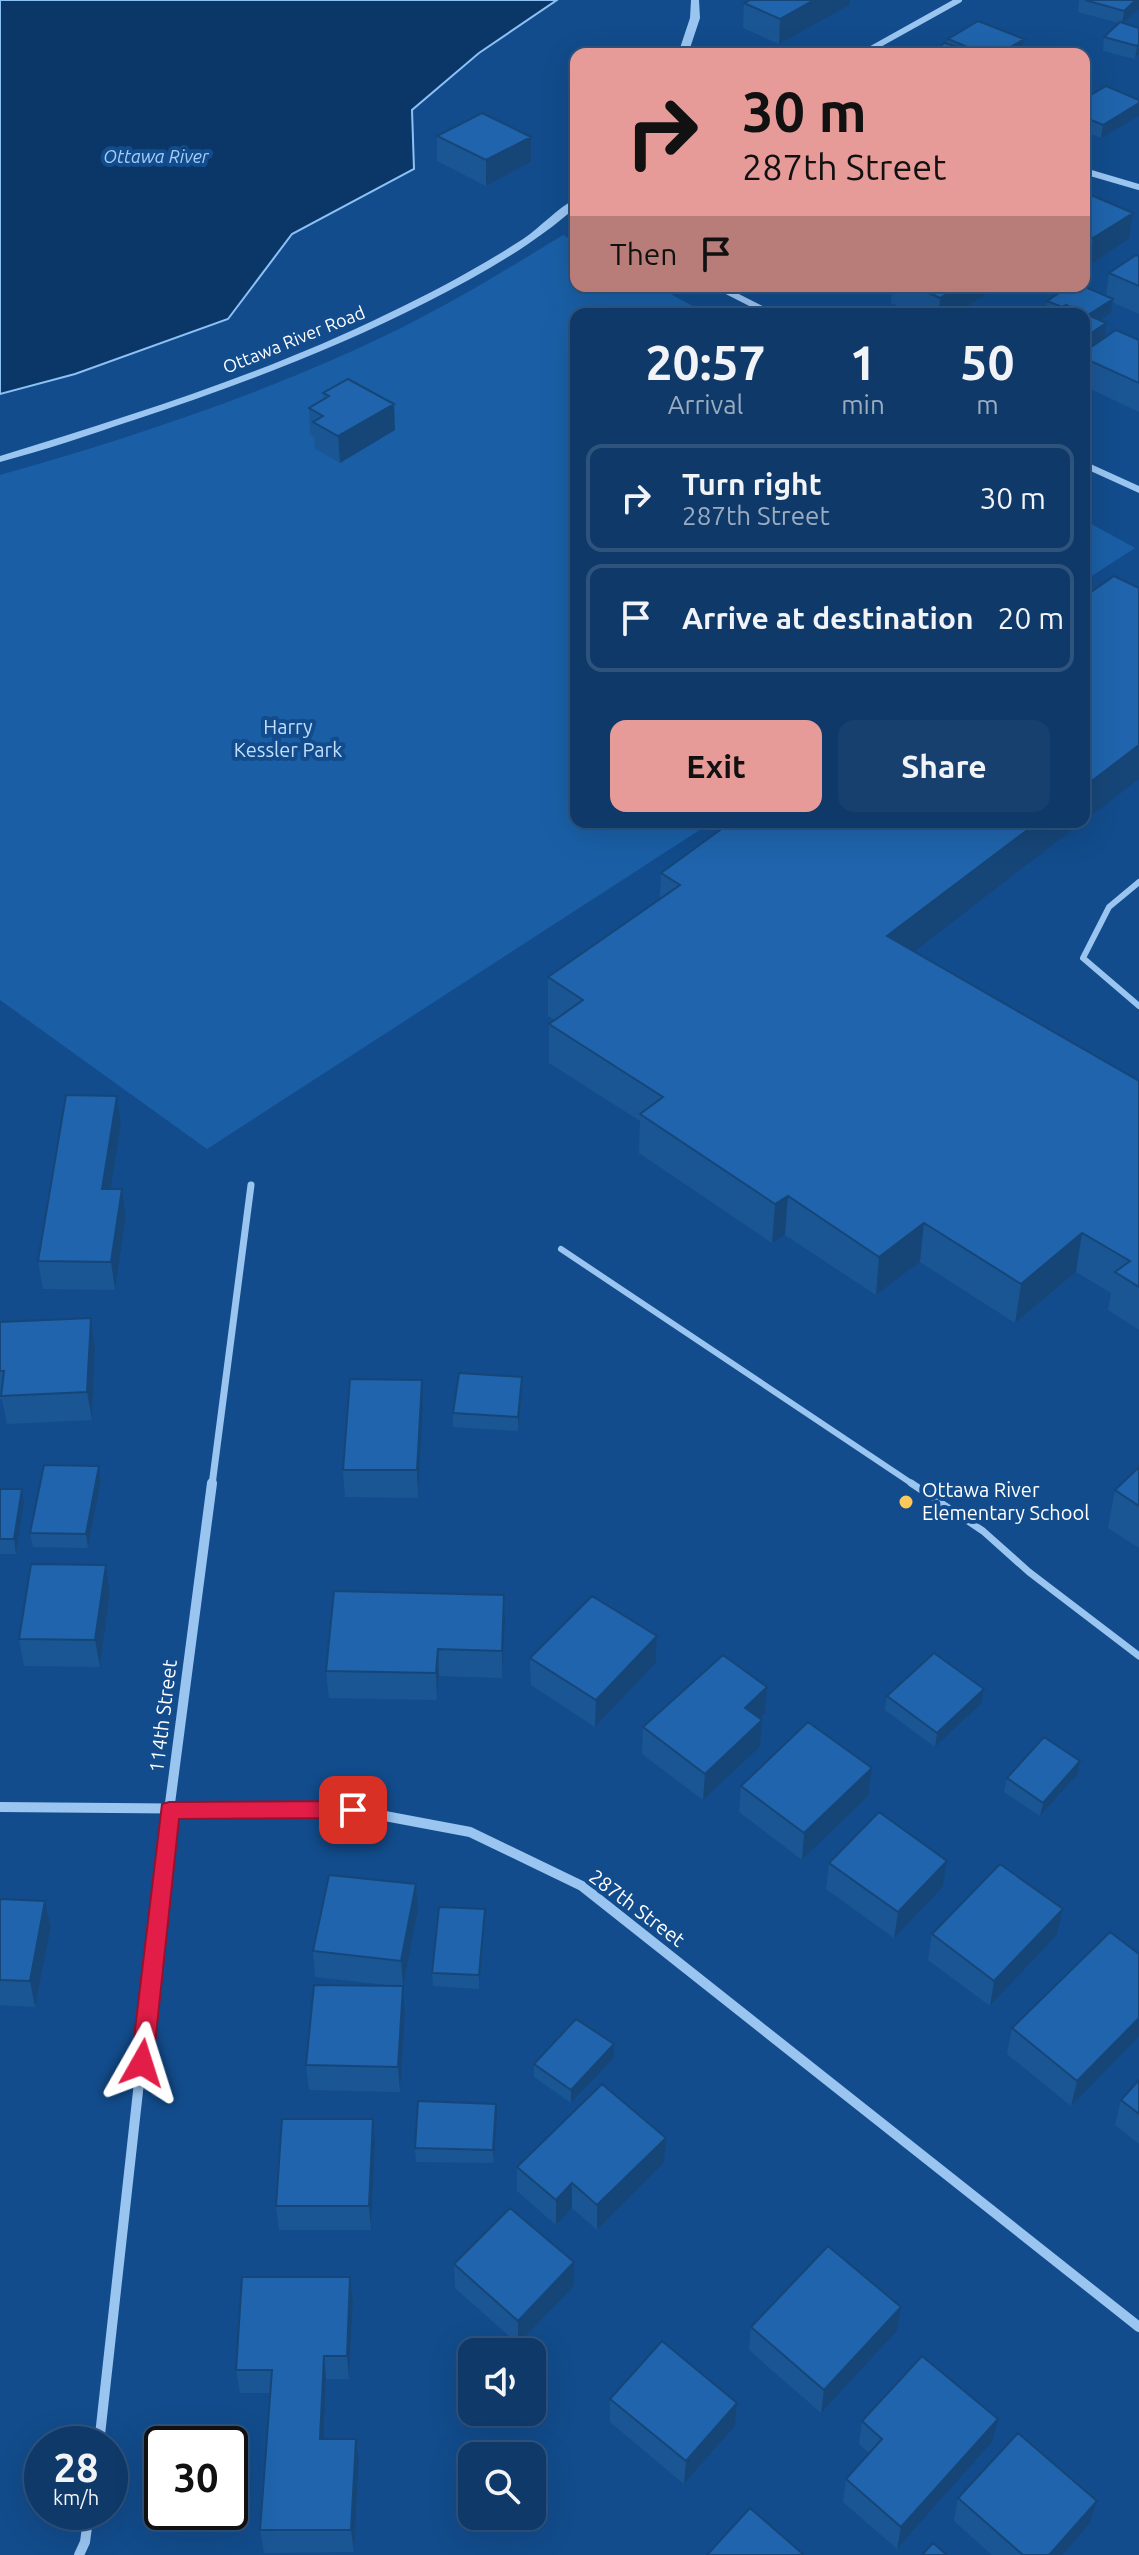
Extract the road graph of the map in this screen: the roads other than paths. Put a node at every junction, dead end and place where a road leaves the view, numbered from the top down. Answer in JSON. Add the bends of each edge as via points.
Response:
{"nodes":[{"id":1,"x":695,"y":0,"type":"edge"},
{"id":2,"x":959,"y":0,"type":"edge"},
{"id":3,"x":685,"y":48,"type":"edge"},
{"id":4,"x":873,"y":48,"type":"edge"},
{"id":5,"x":1090,"y":173,"type":"edge"},
{"id":6,"x":1139,"y":187,"type":"edge"},
{"id":7,"x":570,"y":208,"type":"edge"},
{"id":8,"x":564,"y":213,"type":"junction"},
{"id":9,"x":570,"y":216,"type":"edge"},
{"id":10,"x":727,"y":292,"type":"edge"},
{"id":11,"x":761,"y":308,"type":"edge"},
{"id":12,"x":0,"y":459,"type":"edge"},
{"id":13,"x":1090,"y":467,"type":"edge"},
{"id":14,"x":1139,"y":490,"type":"edge"},
{"id":15,"x":1139,"y":882,"type":"edge"},
{"id":16,"x":1139,"y":1006,"type":"edge"},
{"id":17,"x":251,"y":1185,"type":"dead end"},
{"id":18,"x":561,"y":1249,"type":"dead end"},
{"id":19,"x":1139,"y":1656,"type":"edge"},
{"id":20,"x":0,"y":1807,"type":"edge"},
{"id":21,"x":169,"y":1811,"type":"junction"},
{"id":22,"x":1139,"y":2327,"type":"edge"},
{"id":23,"x":101,"y":2426,"type":"edge"},
{"id":24,"x":87,"y":2530,"type":"edge"},
{"id":25,"x":79,"y":2555,"type":"edge"}],
"edges":[{"from":1,"to":3,"type":"street"},
{"from":2,"to":4,"type":"street"},
{"from":5,"to":6,"type":"street"},
{"from":7,"to":8,"type":"street","name":"Ottawa River Road"},
{"from":8,"to":9,"type":"street"},
{"from":8,"to":12,"type":"street","name":"Ottawa River Road","via":[[498,260],[397,315],[187,402]]},
{"from":10,"to":11,"type":"street"},
{"from":13,"to":14,"type":"street"},
{"from":15,"to":16,"type":"lane","via":[[1109,907],[1083,958]]},
{"from":17,"to":21,"type":"street","name":"114th Street"},
{"from":18,"to":19,"type":"lane","via":[[983,1531]]},
{"from":20,"to":21,"type":"street","name":"287th Street"},
{"from":21,"to":22,"type":"street","name":"287th Street","via":[[353,1810],[470,1832],[582,1886]]},
{"from":21,"to":23,"type":"street","name":"114th Street"},
{"from":24,"to":25,"type":"street"}]}
